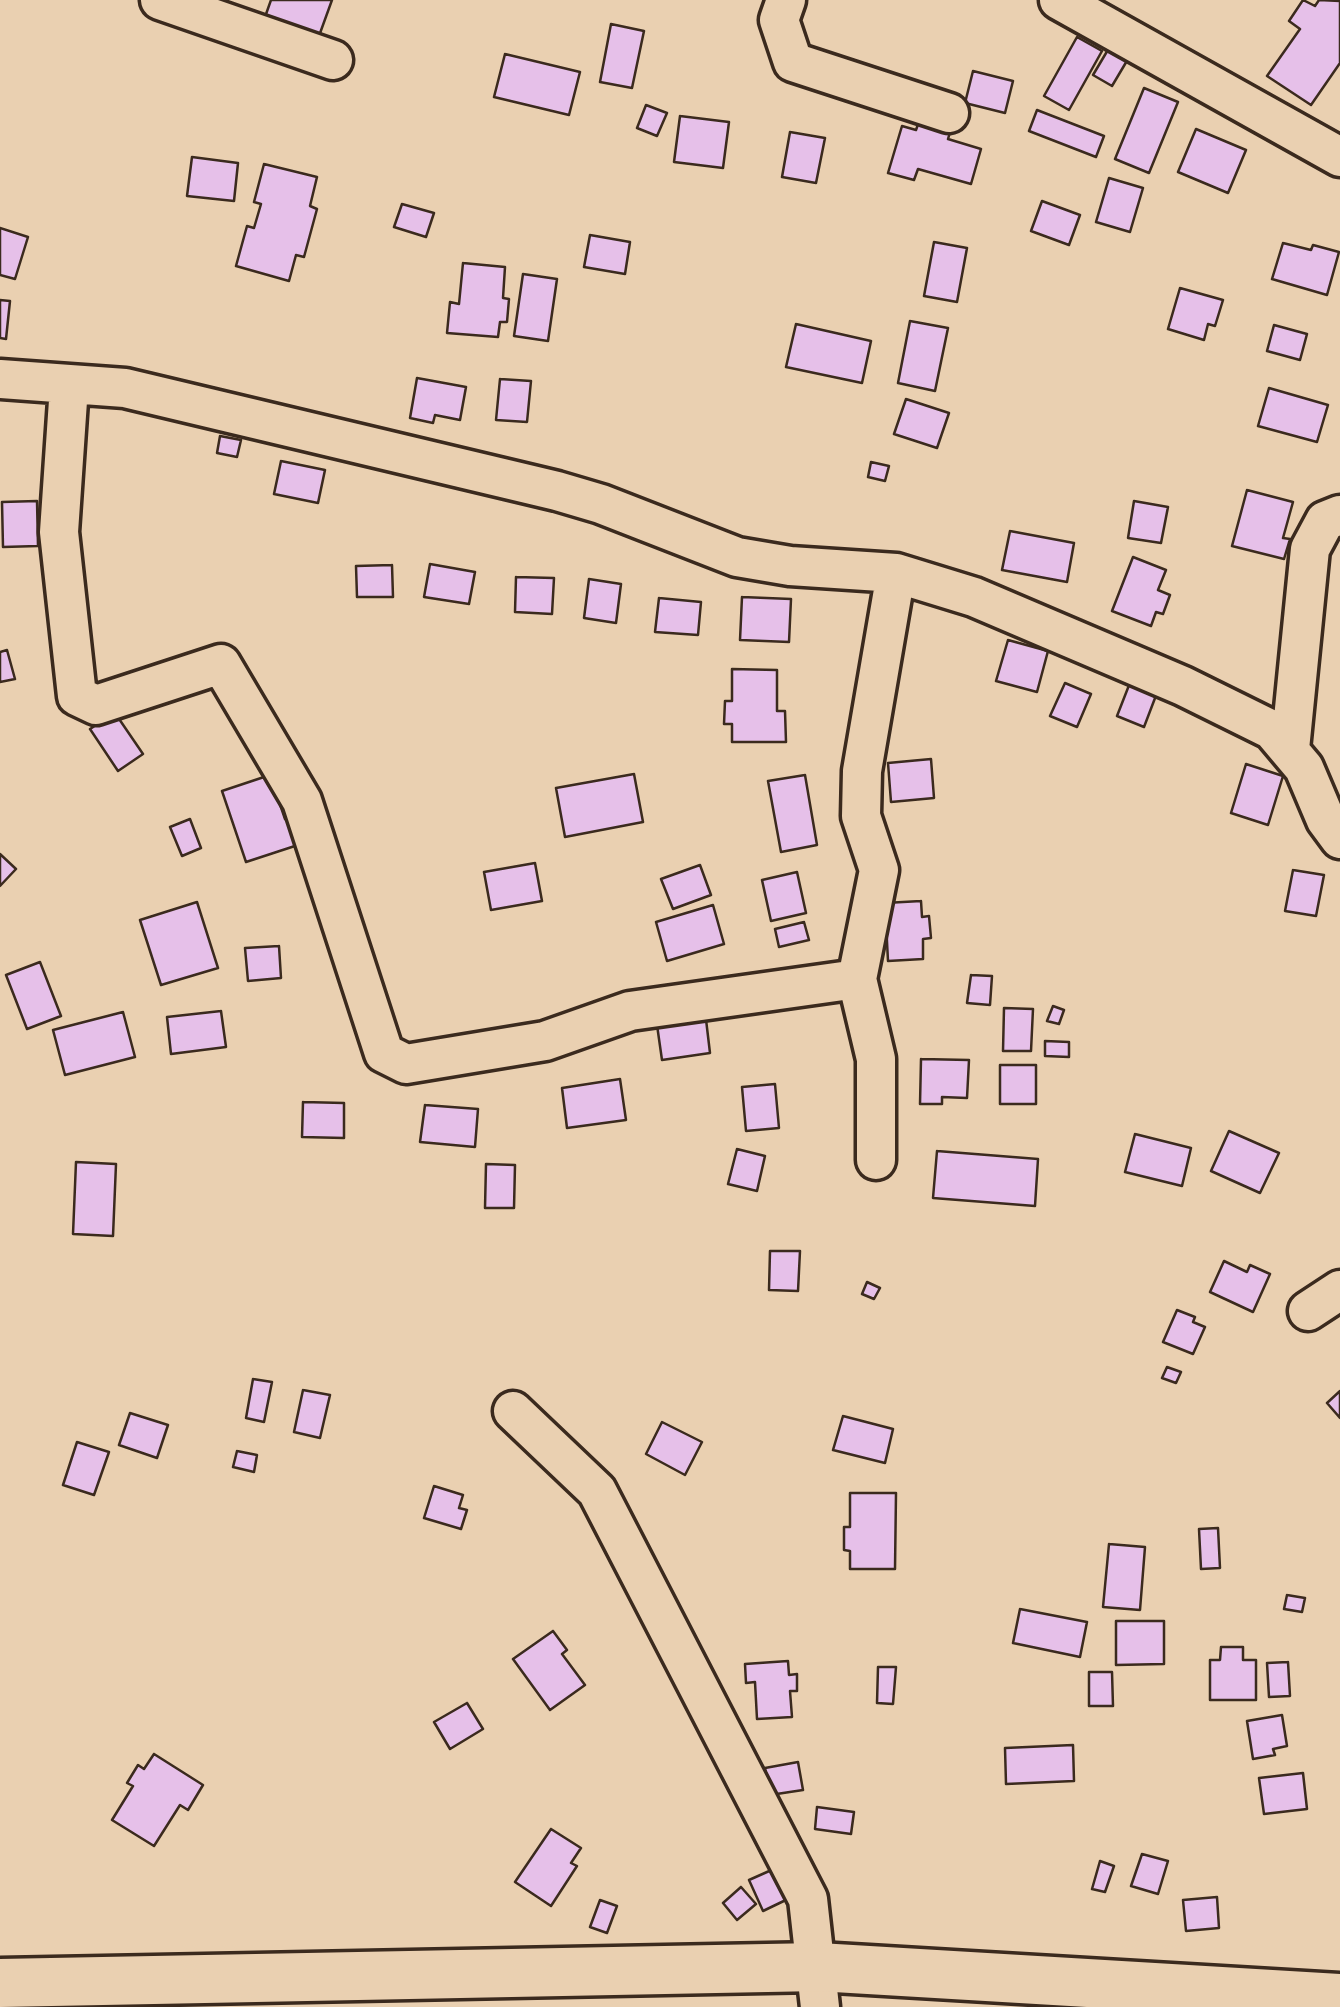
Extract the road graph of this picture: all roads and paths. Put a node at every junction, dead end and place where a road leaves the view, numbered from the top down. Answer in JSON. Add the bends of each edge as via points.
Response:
{"nodes":[{"id":1,"x":160,"y":0,"type":"edge"},
{"id":2,"x":786,"y":0,"type":"edge"},
{"id":3,"x":1058,"y":0,"type":"edge"},
{"id":4,"x":334,"y":60,"type":"dead end"},
{"id":5,"x":949,"y":113,"type":"dead end"},
{"id":6,"x":1340,"y":157,"type":"edge"},
{"id":7,"x":0,"y":379,"type":"edge"},
{"id":8,"x":69,"y":386,"type":"junction"},
{"id":9,"x":1340,"y":515,"type":"edge"},
{"id":10,"x":896,"y":573,"type":"junction"},
{"id":11,"x":1290,"y":749,"type":"junction"},
{"id":12,"x":1340,"y":839,"type":"edge"},
{"id":13,"x":858,"y":979,"type":"junction"},
{"id":14,"x":876,"y":1160,"type":"dead end"},
{"id":15,"x":1340,"y":1290,"type":"edge"},
{"id":16,"x":1308,"y":1311,"type":"dead end"},
{"id":17,"x":512,"y":1411,"type":"dead end"},
{"id":18,"x":0,"y":1983,"type":"edge"},
{"id":19,"x":819,"y":1987,"type":"edge"},
{"id":20,"x":1340,"y":1998,"type":"edge"}],
"edges":[{"from":1,"to":4,"type":"street"},
{"from":2,"to":5,"type":"street","via":[[779,20],[793,62]]},
{"from":3,"to":6,"type":"street"},
{"from":7,"to":8,"type":"street"},
{"from":8,"to":10,"type":"street","via":[[125,388],[455,465],[601,504],[737,557]]},
{"from":8,"to":13,"type":"street","via":[[58,532],[77,696],[96,705],[221,664],[302,802],[384,1053],[406,1064],[545,1041],[630,1011]]},
{"from":9,"to":11,"type":"street","via":[[1325,521],[1310,549]]},
{"from":10,"to":11,"type":"street","via":[[992,604],[1166,678],[1272,730]]},
{"from":10,"to":13,"type":"street","via":[[862,771],[861,816],[880,870]]},
{"from":11,"to":12,"type":"street"},
{"from":13,"to":14,"type":"street","via":[[876,1058]]},
{"from":15,"to":16,"type":"street"},
{"from":17,"to":19,"type":"street","via":[[598,1491],[808,1899]]},
{"from":18,"to":19,"type":"street"},
{"from":19,"to":20,"type":"street"}]}
